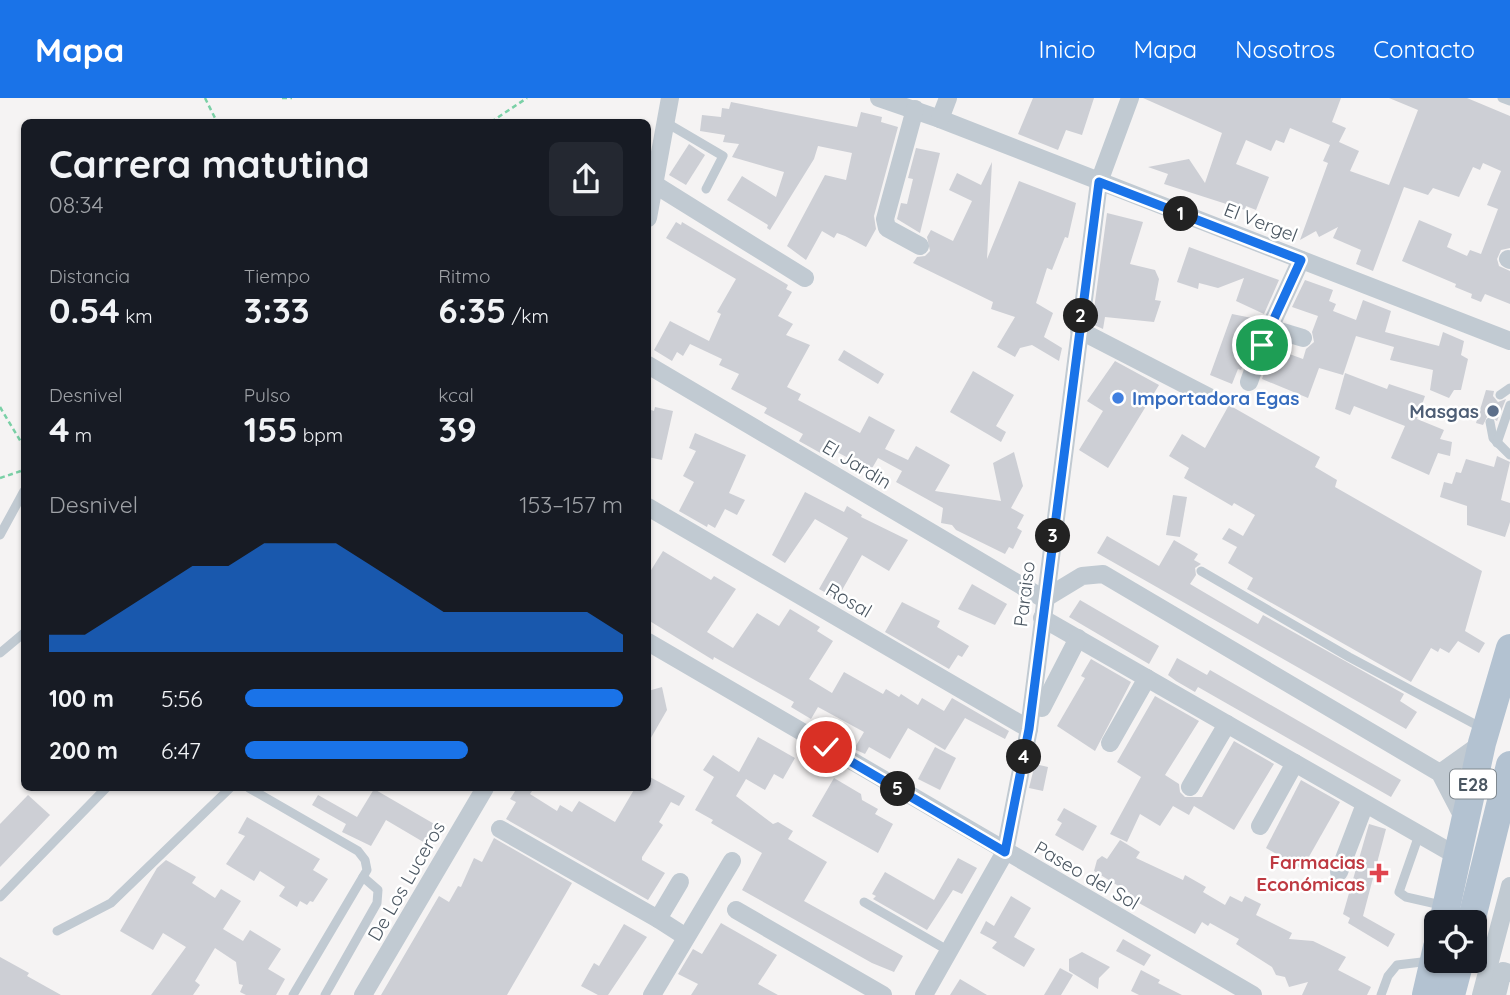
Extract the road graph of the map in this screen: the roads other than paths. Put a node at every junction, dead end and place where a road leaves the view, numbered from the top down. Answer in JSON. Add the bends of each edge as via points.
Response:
{"nodes":[{"id":1,"x":670,"y":98,"type":"edge"},
{"id":2,"x":879,"y":98,"type":"edge"},
{"id":3,"x":948,"y":98,"type":"edge"},
{"id":4,"x":1130,"y":98,"type":"edge"},
{"id":5,"x":1502,"y":98,"type":"edge"},
{"id":6,"x":1510,"y":101,"type":"edge"},
{"id":7,"x":915,"y":109,"type":"junction"},
{"id":8,"x":940,"y":118,"type":"junction"},
{"id":9,"x":665,"y":121,"type":"junction"},
{"id":10,"x":1099,"y":182,"type":"junction"},
{"id":11,"x":654,"y":184,"type":"junction"},
{"id":12,"x":706,"y":190,"type":"dead end"},
{"id":13,"x":651,"y":201,"type":"edge"},
{"id":14,"x":920,"y":246,"type":"dead end"},
{"id":15,"x":1301,"y":260,"type":"junction"},
{"id":16,"x":805,"y":278,"type":"dead end"},
{"id":17,"x":1270,"y":328,"type":"junction"},
{"id":18,"x":1079,"y":330,"type":"junction"},
{"id":19,"x":1303,"y":338,"type":"dead end"},
{"id":20,"x":1510,"y":341,"type":"edge"},
{"id":21,"x":651,"y":367,"type":"edge"},
{"id":22,"x":1249,"y":382,"type":"dead end"},
{"id":23,"x":1510,"y":388,"type":"edge"},
{"id":24,"x":1500,"y":395,"type":"dead end"},
{"id":25,"x":1209,"y":397,"type":"dead end"},
{"id":26,"x":1510,"y":405,"type":"edge"},
{"id":27,"x":1490,"y":422,"type":"dead end"},
{"id":28,"x":1496,"y":443,"type":"junction"},
{"id":29,"x":1510,"y":455,"type":"edge"},
{"id":30,"x":21,"y":496,"type":"edge"},
{"id":31,"x":651,"y":509,"type":"edge"},
{"id":32,"x":0,"y":535,"type":"edge"},
{"id":33,"x":1201,"y":571,"type":"dead end"},
{"id":34,"x":1043,"y":608,"type":"junction"},
{"id":35,"x":21,"y":636,"type":"edge"},
{"id":36,"x":1078,"y":638,"type":"junction"},
{"id":37,"x":651,"y":644,"type":"edge"},
{"id":38,"x":1510,"y":648,"type":"edge"},
{"id":39,"x":0,"y":653,"type":"edge"},
{"id":40,"x":1147,"y":678,"type":"junction"},
{"id":41,"x":1042,"y":708,"type":"dead end"},
{"id":42,"x":1227,"y":724,"type":"junction"},
{"id":43,"x":1029,"y":729,"type":"junction"},
{"id":44,"x":1484,"y":737,"type":"junction"},
{"id":45,"x":1110,"y":743,"type":"dead end"},
{"id":46,"x":1295,"y":763,"type":"junction"},
{"id":47,"x":1510,"y":765,"type":"edge"},
{"id":48,"x":1440,"y":773,"type":"junction"},
{"id":49,"x":1190,"y":787,"type":"dead end"},
{"id":50,"x":103,"y":791,"type":"edge"},
{"id":51,"x":227,"y":791,"type":"edge"},
{"id":52,"x":254,"y":791,"type":"edge"},
{"id":53,"x":483,"y":791,"type":"edge"},
{"id":54,"x":1365,"y":804,"type":"junction"},
{"id":55,"x":1465,"y":821,"type":"junction"},
{"id":56,"x":1260,"y":826,"type":"dead end"},
{"id":57,"x":500,"y":829,"type":"dead end"},
{"id":58,"x":1419,"y":835,"type":"junction"},
{"id":59,"x":1005,"y":852,"type":"junction"},
{"id":60,"x":1457,"y":856,"type":"junction"},
{"id":61,"x":732,"y":861,"type":"dead end"},
{"id":62,"x":1339,"y":872,"type":"dead end"},
{"id":63,"x":363,"y":877,"type":"junction"},
{"id":64,"x":680,"y":882,"type":"dead end"},
{"id":65,"x":1510,"y":886,"type":"edge"},
{"id":66,"x":0,"y":897,"type":"edge"},
{"id":67,"x":864,"y":902,"type":"dead end"},
{"id":68,"x":736,"y":910,"type":"dead end"},
{"id":69,"x":1447,"y":910,"type":"edge"},
{"id":70,"x":1459,"y":910,"type":"edge"},
{"id":71,"x":1460,"y":910,"type":"edge"},
{"id":72,"x":657,"y":919,"type":"junction"},
{"id":73,"x":57,"y":932,"type":"dead end"},
{"id":74,"x":1503,"y":935,"type":"edge"},
{"id":75,"x":687,"y":937,"type":"junction"},
{"id":76,"x":949,"y":951,"type":"junction"},
{"id":77,"x":1424,"y":960,"type":"edge"},
{"id":78,"x":1436,"y":973,"type":"edge"},
{"id":79,"x":1446,"y":973,"type":"edge"},
{"id":80,"x":1510,"y":973,"type":"edge"},
{"id":81,"x":293,"y":995,"type":"edge"},
{"id":82,"x":325,"y":995,"type":"edge"},
{"id":83,"x":363,"y":995,"type":"edge"},
{"id":84,"x":652,"y":995,"type":"edge"},
{"id":85,"x":883,"y":995,"type":"edge"},
{"id":86,"x":924,"y":995,"type":"edge"},
{"id":87,"x":1253,"y":995,"type":"edge"},
{"id":88,"x":1381,"y":995,"type":"edge"},
{"id":89,"x":1426,"y":995,"type":"edge"},
{"id":90,"x":1451,"y":995,"type":"edge"},
{"id":91,"x":1481,"y":995,"type":"edge"},
{"id":92,"x":1497,"y":995,"type":"edge"}],
"edges":[{"from":1,"to":9,"type":"street"},
{"from":2,"to":7,"type":"street","name":"El Vergel"},
{"from":3,"to":8,"type":"street"},
{"from":4,"to":10,"type":"street","name":"Paraiso"},
{"from":5,"to":6,"type":"lane"},
{"from":7,"to":8,"type":"street","name":"El Vergel"},
{"from":7,"to":14,"type":"street","via":[[884,219],[887,228]]},
{"from":8,"to":10,"type":"street","name":"El Vergel"},
{"from":9,"to":11,"type":"street"},
{"from":9,"to":12,"type":"lane","via":[[723,156]]},
{"from":10,"to":15,"type":"street","name":"El Vergel"},
{"from":10,"to":18,"type":"street","name":"Paraiso"},
{"from":11,"to":13,"type":"street"},
{"from":11,"to":16,"type":"street"},
{"from":15,"to":17,"type":"street"},
{"from":15,"to":20,"type":"street","name":"El Vergel"},
{"from":17,"to":19,"type":"street"},
{"from":17,"to":22,"type":"street"},
{"from":18,"to":25,"type":"street"},
{"from":18,"to":34,"type":"street","name":"Paraiso"},
{"from":21,"to":34,"type":"street","name":"El Jardin"},
{"from":23,"to":24,"type":"lane"},
{"from":26,"to":28,"type":"lane"},
{"from":27,"to":28,"type":"lane"},
{"from":28,"to":29,"type":"lane"},
{"from":30,"to":32,"type":"lane"},
{"from":31,"to":43,"type":"street","name":"Rosal"},
{"from":33,"to":44,"type":"lane"},
{"from":34,"to":36,"type":"street","name":"El Jardin"},
{"from":34,"to":43,"type":"street","name":"Paraiso"},
{"from":34,"to":48,"type":"street","via":[[1082,576],[1103,574]]},
{"from":35,"to":39,"type":"lane"},
{"from":36,"to":40,"type":"street","name":"El Jardin"},
{"from":36,"to":41,"type":"street"},
{"from":37,"to":59,"type":"street","name":"Paseo del Sol"},
{"from":38,"to":44,"type":"main road","number":"E28"},
{"from":40,"to":42,"type":"street","name":"El Jardin"},
{"from":40,"to":45,"type":"street"},
{"from":42,"to":46,"type":"street","name":"El Jardin"},
{"from":42,"to":49,"type":"street"},
{"from":43,"to":59,"type":"street","name":"Paraiso"},
{"from":44,"to":48,"type":"street"},
{"from":44,"to":55,"type":"main road","number":"E28"},
{"from":46,"to":54,"type":"street","name":"El Jardin"},
{"from":46,"to":56,"type":"street"},
{"from":47,"to":71,"type":"main road","number":"E28"},
{"from":48,"to":55,"type":"street"},
{"from":50,"to":66,"type":"lane"},
{"from":51,"to":73,"type":"lane","via":[[111,903]]},
{"from":52,"to":63,"type":"lane","via":[[358,851],[367,870]]},
{"from":53,"to":83,"type":"street","name":"De Los Luceros"},
{"from":54,"to":58,"type":"street","name":"El Jardin"},
{"from":54,"to":62,"type":"street"},
{"from":55,"to":60,"type":"main road","number":"E28"},
{"from":57,"to":72,"type":"street"},
{"from":58,"to":60,"type":"street","name":"El Jardin"},
{"from":58,"to":69,"type":"lane","via":[[1399,892]]},
{"from":59,"to":76,"type":"street","name":"Paraiso"},
{"from":59,"to":87,"type":"street","name":"Paseo del Sol"},
{"from":60,"to":70,"type":"main road","number":"E28"},
{"from":61,"to":75,"type":"street"},
{"from":63,"to":81,"type":"lane"},
{"from":63,"to":82,"type":"lane","via":[[378,890],[377,903]]},
{"from":64,"to":72,"type":"street"},
{"from":65,"to":74,"type":"street"},
{"from":67,"to":76,"type":"lane"},
{"from":68,"to":85,"type":"street"},
{"from":72,"to":75,"type":"street"},
{"from":74,"to":91,"type":"street"},
{"from":75,"to":84,"type":"street"},
{"from":76,"to":86,"type":"street","name":"Paraiso"},
{"from":77,"to":88,"type":"lane","via":[[1397,965]]},
{"from":78,"to":89,"type":"main road"},
{"from":79,"to":90,"type":"main road"},
{"from":80,"to":92,"type":"street","via":[[1503,971]]}]}
